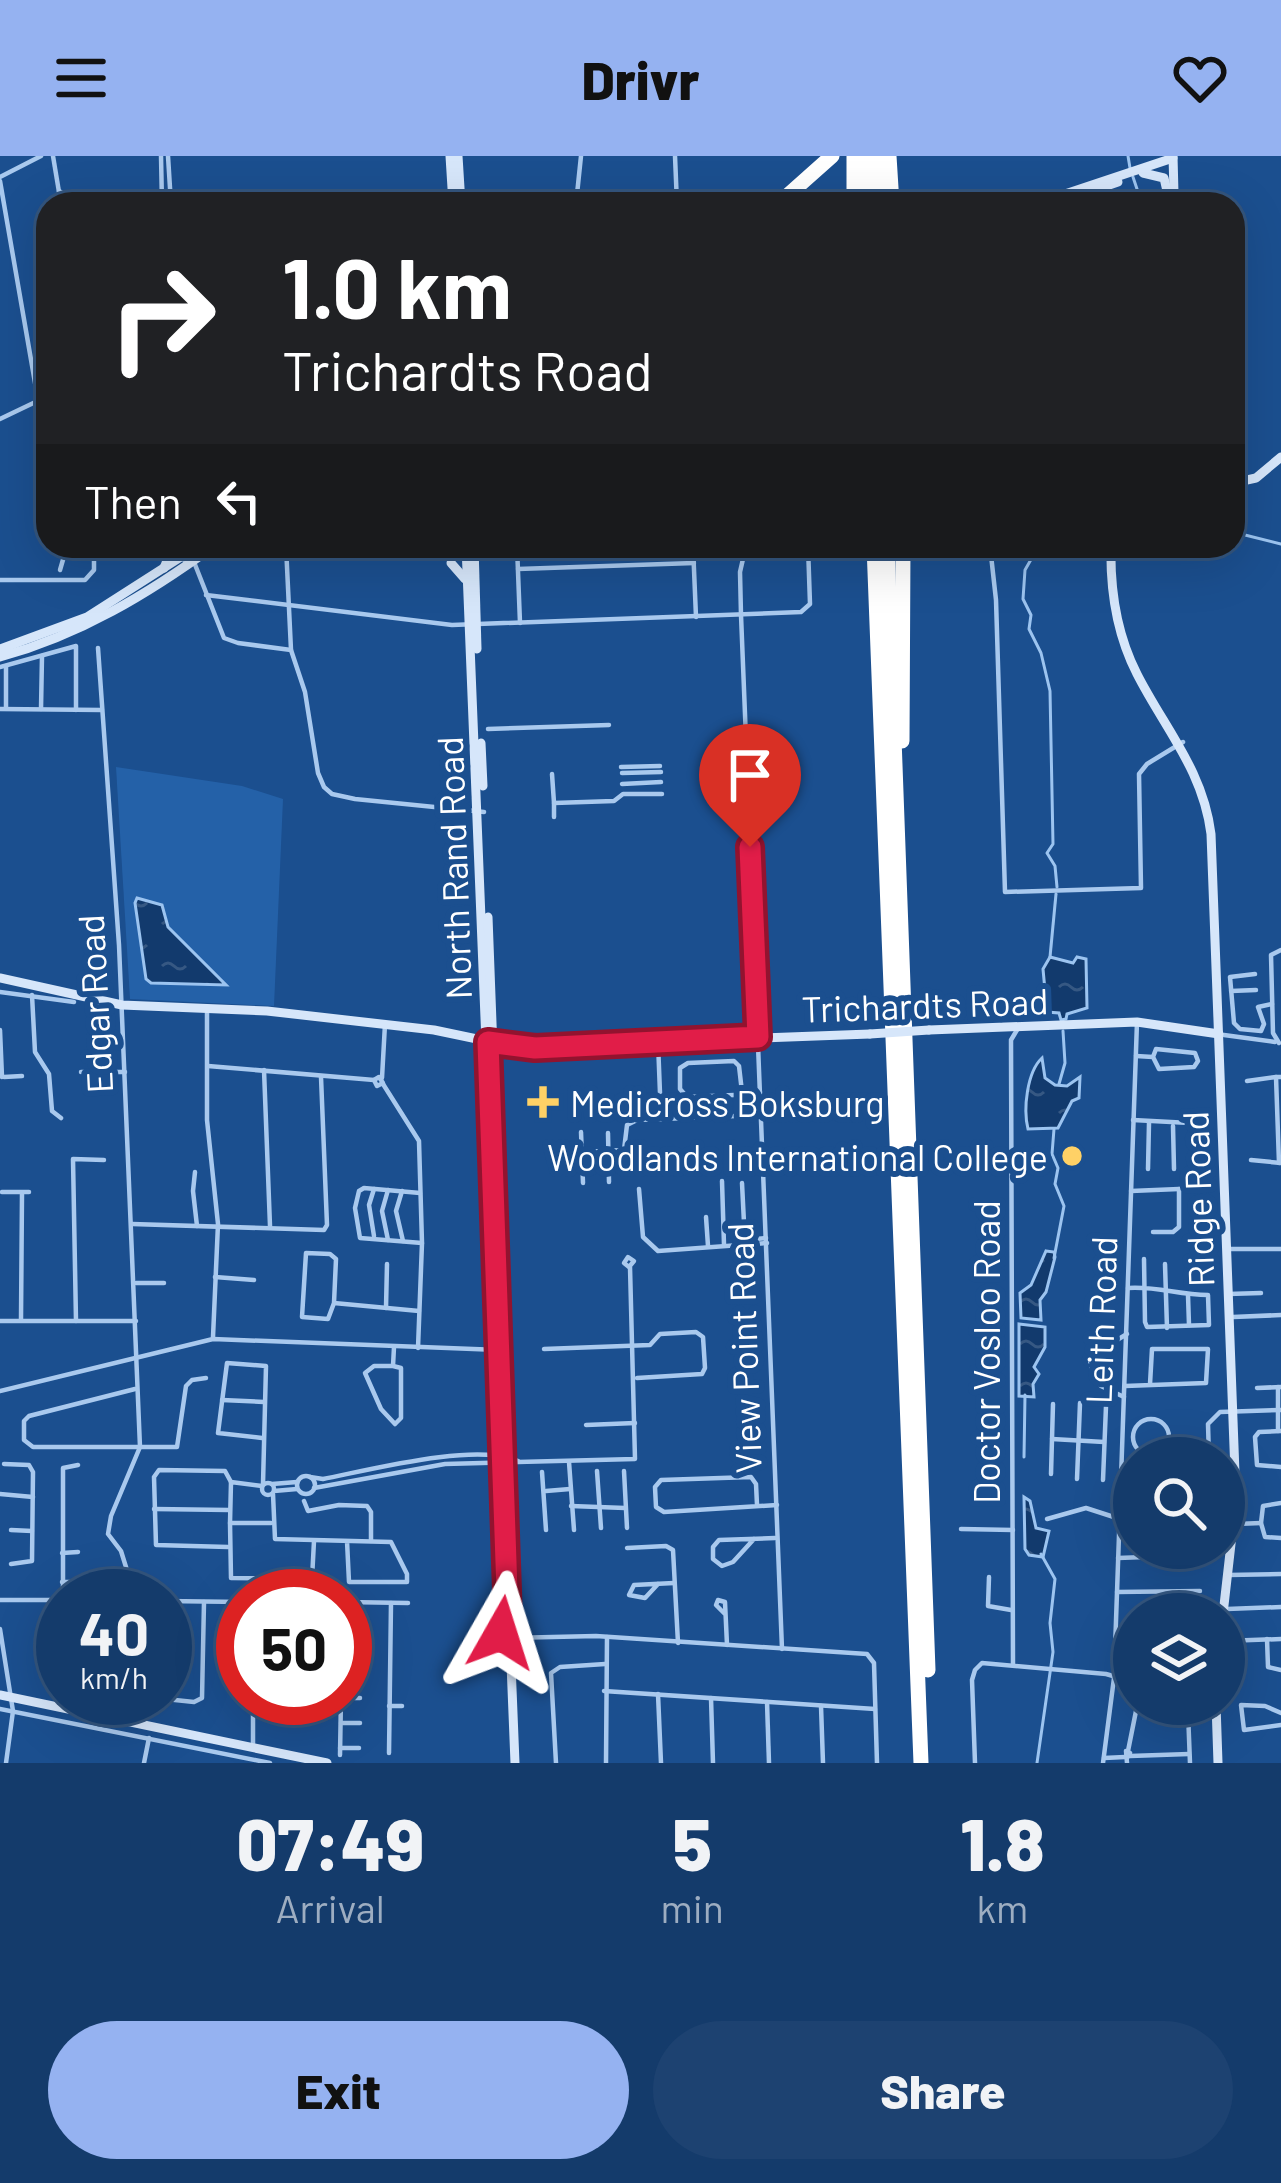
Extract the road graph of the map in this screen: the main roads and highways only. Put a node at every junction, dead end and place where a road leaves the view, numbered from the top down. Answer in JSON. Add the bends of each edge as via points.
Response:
{"nodes":[{"id":1,"x":452,"y":156,"type":"edge"},
{"id":2,"x":832,"y":156,"type":"edge"},
{"id":3,"x":854,"y":156,"type":"edge"},
{"id":4,"x":866,"y":156,"type":"edge"},
{"id":5,"x":877,"y":156,"type":"edge"},
{"id":6,"x":889,"y":156,"type":"edge"},
{"id":7,"x":1170,"y":159,"type":"edge"},
{"id":8,"x":1137,"y":172,"type":"junction"},
{"id":9,"x":454,"y":192,"type":"edge"},
{"id":10,"x":456,"y":192,"type":"edge"},
{"id":11,"x":792,"y":192,"type":"edge"},
{"id":12,"x":854,"y":192,"type":"edge"},
{"id":13,"x":867,"y":192,"type":"edge"},
{"id":14,"x":878,"y":192,"type":"edge"},
{"id":15,"x":892,"y":192,"type":"edge"},
{"id":16,"x":1073,"y":192,"type":"edge"},
{"id":17,"x":1086,"y":192,"type":"edge"},
{"id":18,"x":1168,"y":192,"type":"edge"},
{"id":19,"x":1171,"y":192,"type":"edge"},
{"id":20,"x":1281,"y":457,"type":"edge"},
{"id":21,"x":1245,"y":480,"type":"edge"},
{"id":22,"x":179,"y":558,"type":"edge"},
{"id":23,"x":180,"y":558,"type":"edge"},
{"id":24,"x":457,"y":558,"type":"edge"},
{"id":25,"x":468,"y":558,"type":"edge"},
{"id":26,"x":470,"y":558,"type":"edge"},
{"id":27,"x":874,"y":558,"type":"edge"},
{"id":28,"x":887,"y":558,"type":"edge"},
{"id":29,"x":903,"y":558,"type":"edge"},
{"id":30,"x":1113,"y":558,"type":"edge"},
{"id":31,"x":467,"y":584,"type":"junction"},
{"id":32,"x":473,"y":625,"type":"junction"},
{"id":33,"x":2,"y":660,"type":"edge"},
{"id":34,"x":1181,"y":742,"type":"junction"},
{"id":35,"x":465,"y":759,"type":"dead end"},
{"id":36,"x":476,"y":776,"type":"junction"},
{"id":37,"x":481,"y":812,"type":"junction"},
{"id":38,"x":483,"y":873,"type":"junction"},
{"id":39,"x":0,"y":978,"type":"edge"},
{"id":40,"x":904,"y":1012,"type":"junction"},
{"id":41,"x":1218,"y":1016,"type":"junction"},
{"id":42,"x":486,"y":1022,"type":"junction"},
{"id":43,"x":434,"y":1030,"type":"junction"},
{"id":44,"x":1211,"y":1033,"type":"junction"},
{"id":45,"x":490,"y":1043,"type":"junction"},
{"id":46,"x":1227,"y":1249,"type":"junction"},
{"id":47,"x":508,"y":1460,"type":"junction"},
{"id":48,"x":1226,"y":1593,"type":"edge"},
{"id":49,"x":508,"y":1620,"type":"junction"},
{"id":50,"x":512,"y":1639,"type":"junction"},
{"id":51,"x":511,"y":1672,"type":"junction"},
{"id":52,"x":7,"y":1701,"type":"edge"},
{"id":53,"x":1217,"y":1725,"type":"edge"},
{"id":54,"x":327,"y":1763,"type":"edge"},
{"id":55,"x":517,"y":1763,"type":"edge"},
{"id":56,"x":922,"y":1763,"type":"edge"},
{"id":57,"x":932,"y":1763,"type":"edge"},
{"id":58,"x":1218,"y":1763,"type":"edge"}],
"edges":[{"from":1,"to":9,"type":"main road"},
{"from":1,"to":10,"type":"main road"},
{"from":2,"to":11,"type":"highway"},
{"from":3,"to":12,"type":"highway"},
{"from":4,"to":13,"type":"highway"},
{"from":5,"to":14,"type":"highway"},
{"from":6,"to":15,"type":"highway"},
{"from":7,"to":8,"type":"main road"},
{"from":7,"to":19,"type":"main road"},
{"from":8,"to":16,"type":"main road"},
{"from":8,"to":17,"type":"main road"},
{"from":8,"to":18,"type":"main road","via":[[1164,178]]},
{"from":20,"to":21,"type":"main road"},
{"from":22,"to":33,"type":"main road","via":[[89,624]]},
{"from":23,"to":33,"type":"main road"},
{"from":24,"to":31,"type":"main road","via":[[452,563]]},
{"from":25,"to":31,"type":"main road","name":"North Rand Road"},
{"from":26,"to":32,"type":"main road","name":"North Rand Road"},
{"from":27,"to":56,"type":"highway"},
{"from":28,"to":40,"type":"highway"},
{"from":29,"to":40,"type":"highway"},
{"from":30,"to":34,"type":"main road","via":[[1124,644]]},
{"from":31,"to":32,"type":"main road","name":"North Rand Road"},
{"from":32,"to":36,"type":"main road","name":"North Rand Road"},
{"from":32,"to":37,"type":"main road","name":"North Rand Road"},
{"from":34,"to":41,"type":"main road","via":[[1210,827]]},
{"from":34,"to":44,"type":"main road","via":[[1213,827]]},
{"from":35,"to":36,"type":"main road"},
{"from":36,"to":37,"type":"main road","name":"North Rand Road"},
{"from":37,"to":38,"type":"main road","name":"North Rand Road"},
{"from":38,"to":42,"type":"main road","name":"North Rand Road"},
{"from":38,"to":45,"type":"main road","name":"North Rand Road"},
{"from":39,"to":43,"type":"main road","name":"Trichardts Road","via":[[122,1005]]},
{"from":40,"to":57,"type":"highway"},
{"from":41,"to":44,"type":"main road"},
{"from":41,"to":44,"type":"main road"},
{"from":42,"to":43,"type":"main road","via":[[478,1032]]},
{"from":42,"to":45,"type":"main road","name":"North Rand Road"},
{"from":43,"to":45,"type":"main road","name":"Trichardts Road"},
{"from":44,"to":45,"type":"main road","name":"Trichardts Road","bridge":true,"via":[[1137,1022],[758,1041]]},
{"from":44,"to":46,"type":"main road","name":"Ridge Road"},
{"from":44,"to":46,"type":"main road","name":"Ridge Road","via":[[1219,1056]]},
{"from":45,"to":47,"type":"main road","name":"North Rand Road"},
{"from":46,"to":48,"type":"main road","name":"Ridge Road","via":[[1234,1524]]},
{"from":47,"to":49,"type":"main road","name":"North Rand Road"},
{"from":47,"to":50,"type":"main road","name":"North Rand Road"},
{"from":49,"to":50,"type":"main road","name":"North Rand Road"},
{"from":49,"to":51,"type":"main road","via":[[493,1639]]},
{"from":50,"to":51,"type":"main road","name":"North Rand Road"},
{"from":50,"to":55,"type":"main road","name":"North Rand Road"},
{"from":51,"to":55,"type":"main road","name":"North Rand Road"},
{"from":52,"to":54,"type":"main road"},
{"from":53,"to":58,"type":"main road"}]}
